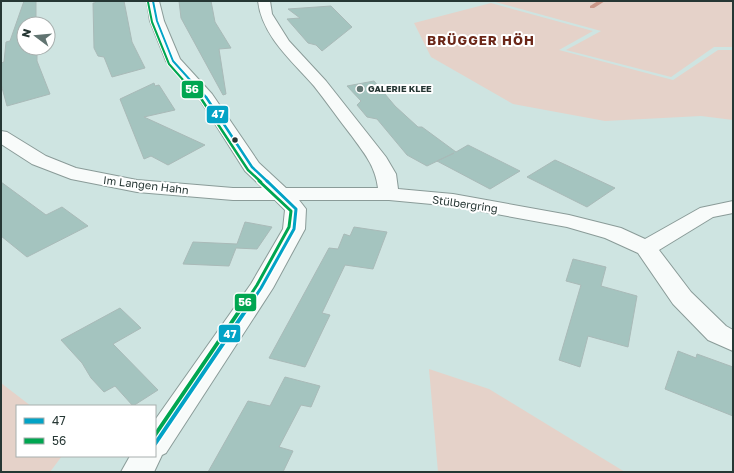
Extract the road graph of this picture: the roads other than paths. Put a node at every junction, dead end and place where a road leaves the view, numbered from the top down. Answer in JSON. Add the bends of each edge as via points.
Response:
{"nodes":[{"id":1,"x":153,"y":1,"type":"edge"},
{"id":2,"x":264,"y":1,"type":"edge"},
{"id":3,"x":1,"y":136,"type":"edge"},
{"id":4,"x":278,"y":193,"type":"junction"},
{"id":5,"x":389,"y":194,"type":"junction"},
{"id":6,"x":733,"y":207,"type":"edge"},
{"id":7,"x":646,"y":248,"type":"junction"},
{"id":8,"x":733,"y":341,"type":"edge"},
{"id":9,"x":156,"y":443,"type":"edge"},
{"id":10,"x":147,"y":457,"type":"edge"},
{"id":11,"x":137,"y":472,"type":"edge"}],
"edges":[{"from":1,"to":4,"type":"street","via":[[157,21],[173,61],[206,97],[252,167]]},
{"from":2,"to":5,"type":"street","via":[[266,14],[283,43],[320,84],[377,156],[386,174]]},
{"from":3,"to":4,"type":"street","name":"Im Langen Hahn","via":[[50,166],[101,180],[137,186],[233,194]]},
{"from":4,"to":5,"type":"street","name":"Stülbergring"},
{"from":4,"to":9,"type":"street","via":[[296,209],[294,229],[261,288]]},
{"from":5,"to":7,"type":"street","name":"Stülbergring","via":[[454,200],[569,221],[613,233]]},
{"from":6,"to":7,"type":"street","via":[[707,212]]},
{"from":7,"to":8,"type":"street","name":"Stülbergring","via":[[682,298],[717,333]]},
{"from":10,"to":11,"type":"street"}]}
